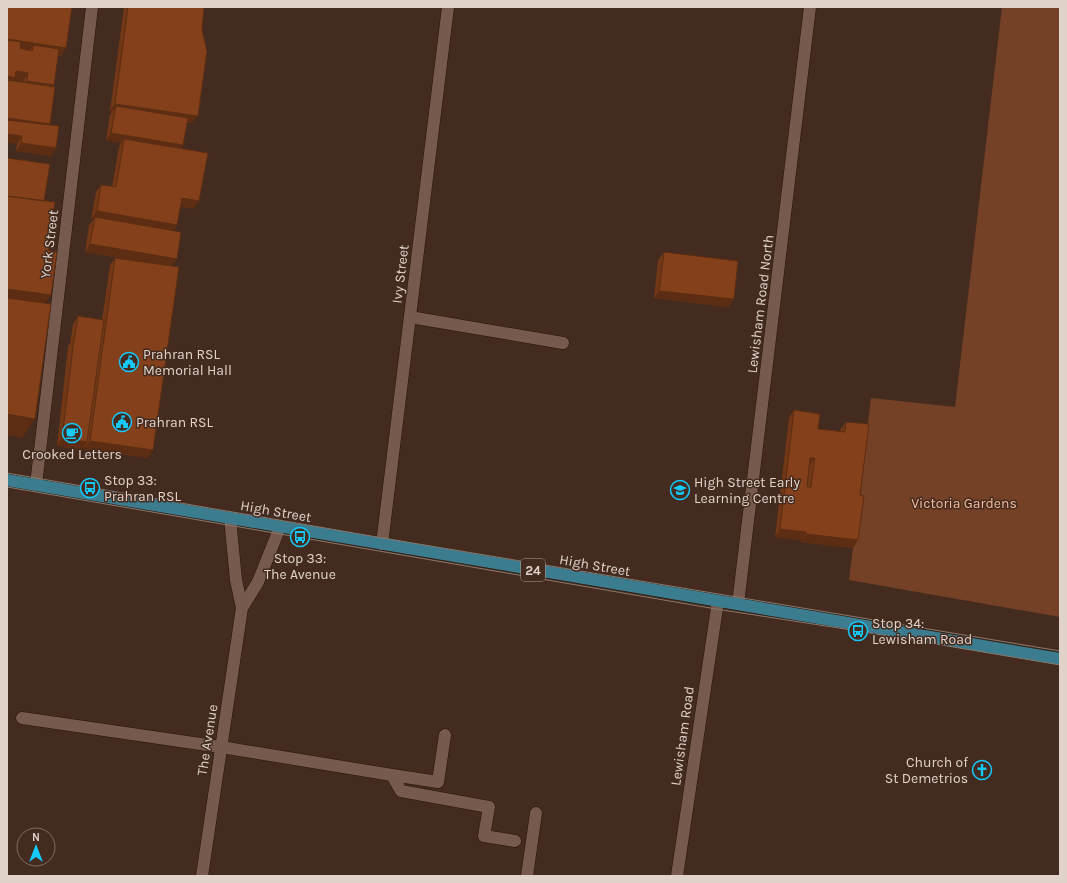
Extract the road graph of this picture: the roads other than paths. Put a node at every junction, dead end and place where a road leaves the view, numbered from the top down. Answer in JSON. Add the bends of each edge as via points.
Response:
{"nodes":[{"id":1,"x":92,"y":7,"type":"edge"},
{"id":2,"x":448,"y":7,"type":"edge"},
{"id":3,"x":810,"y":7,"type":"edge"},
{"id":4,"x":410,"y":317,"type":"junction"},
{"id":5,"x":563,"y":343,"type":"dead end"},
{"id":6,"x":7,"y":480,"type":"edge"},
{"id":7,"x":36,"y":485,"type":"junction"},
{"id":8,"x":230,"y":518,"type":"junction"},
{"id":9,"x":280,"y":527,"type":"junction"},
{"id":10,"x":382,"y":544,"type":"junction"},
{"id":11,"x":718,"y":601,"type":"junction"},
{"id":12,"x":738,"y":604,"type":"junction"},
{"id":13,"x":242,"y":608,"type":"junction"},
{"id":14,"x":1060,"y":659,"type":"edge"},
{"id":15,"x":22,"y":718,"type":"dead end"},
{"id":16,"x":445,"y":736,"type":"dead end"},
{"id":17,"x":221,"y":747,"type":"junction"},
{"id":18,"x":392,"y":775,"type":"junction"},
{"id":19,"x":536,"y":813,"type":"dead end"},
{"id":20,"x":515,"y":842,"type":"dead end"},
{"id":21,"x":202,"y":876,"type":"edge"},
{"id":22,"x":527,"y":876,"type":"edge"},
{"id":23,"x":677,"y":876,"type":"edge"}],
"edges":[{"from":1,"to":7,"type":"street","name":"York Street"},
{"from":2,"to":4,"type":"street","name":"Ivy Street"},
{"from":3,"to":12,"type":"street","name":"Lewisham Road North"},
{"from":4,"to":5,"type":"street"},
{"from":4,"to":10,"type":"street","name":"Ivy Street"},
{"from":6,"to":7,"type":"main road","name":"High Street","number":"24"},
{"from":7,"to":8,"type":"main road","name":"High Street","number":"24"},
{"from":8,"to":9,"type":"main road","name":"High Street","number":"24"},
{"from":8,"to":13,"type":"street","name":"The Avenue","via":[[236,580]]},
{"from":9,"to":10,"type":"main road","name":"High Street","number":"24"},
{"from":9,"to":13,"type":"street","name":"The Avenue","via":[[258,582]]},
{"from":10,"to":11,"type":"main road","name":"High Street","number":"24"},
{"from":11,"to":12,"type":"main road","name":"High Street","number":"24"},
{"from":11,"to":23,"type":"street","name":"Lewisham Road"},
{"from":12,"to":14,"type":"main road","name":"High Street","number":"24"},
{"from":13,"to":17,"type":"street","name":"The Avenue"},
{"from":15,"to":17,"type":"street"},
{"from":16,"to":18,"type":"street","via":[[438,782]]},
{"from":17,"to":18,"type":"street"},
{"from":17,"to":21,"type":"street","name":"The Avenue"},
{"from":18,"to":20,"type":"street","via":[[401,791],[489,807],[484,836]]},
{"from":19,"to":22,"type":"street"}]}
